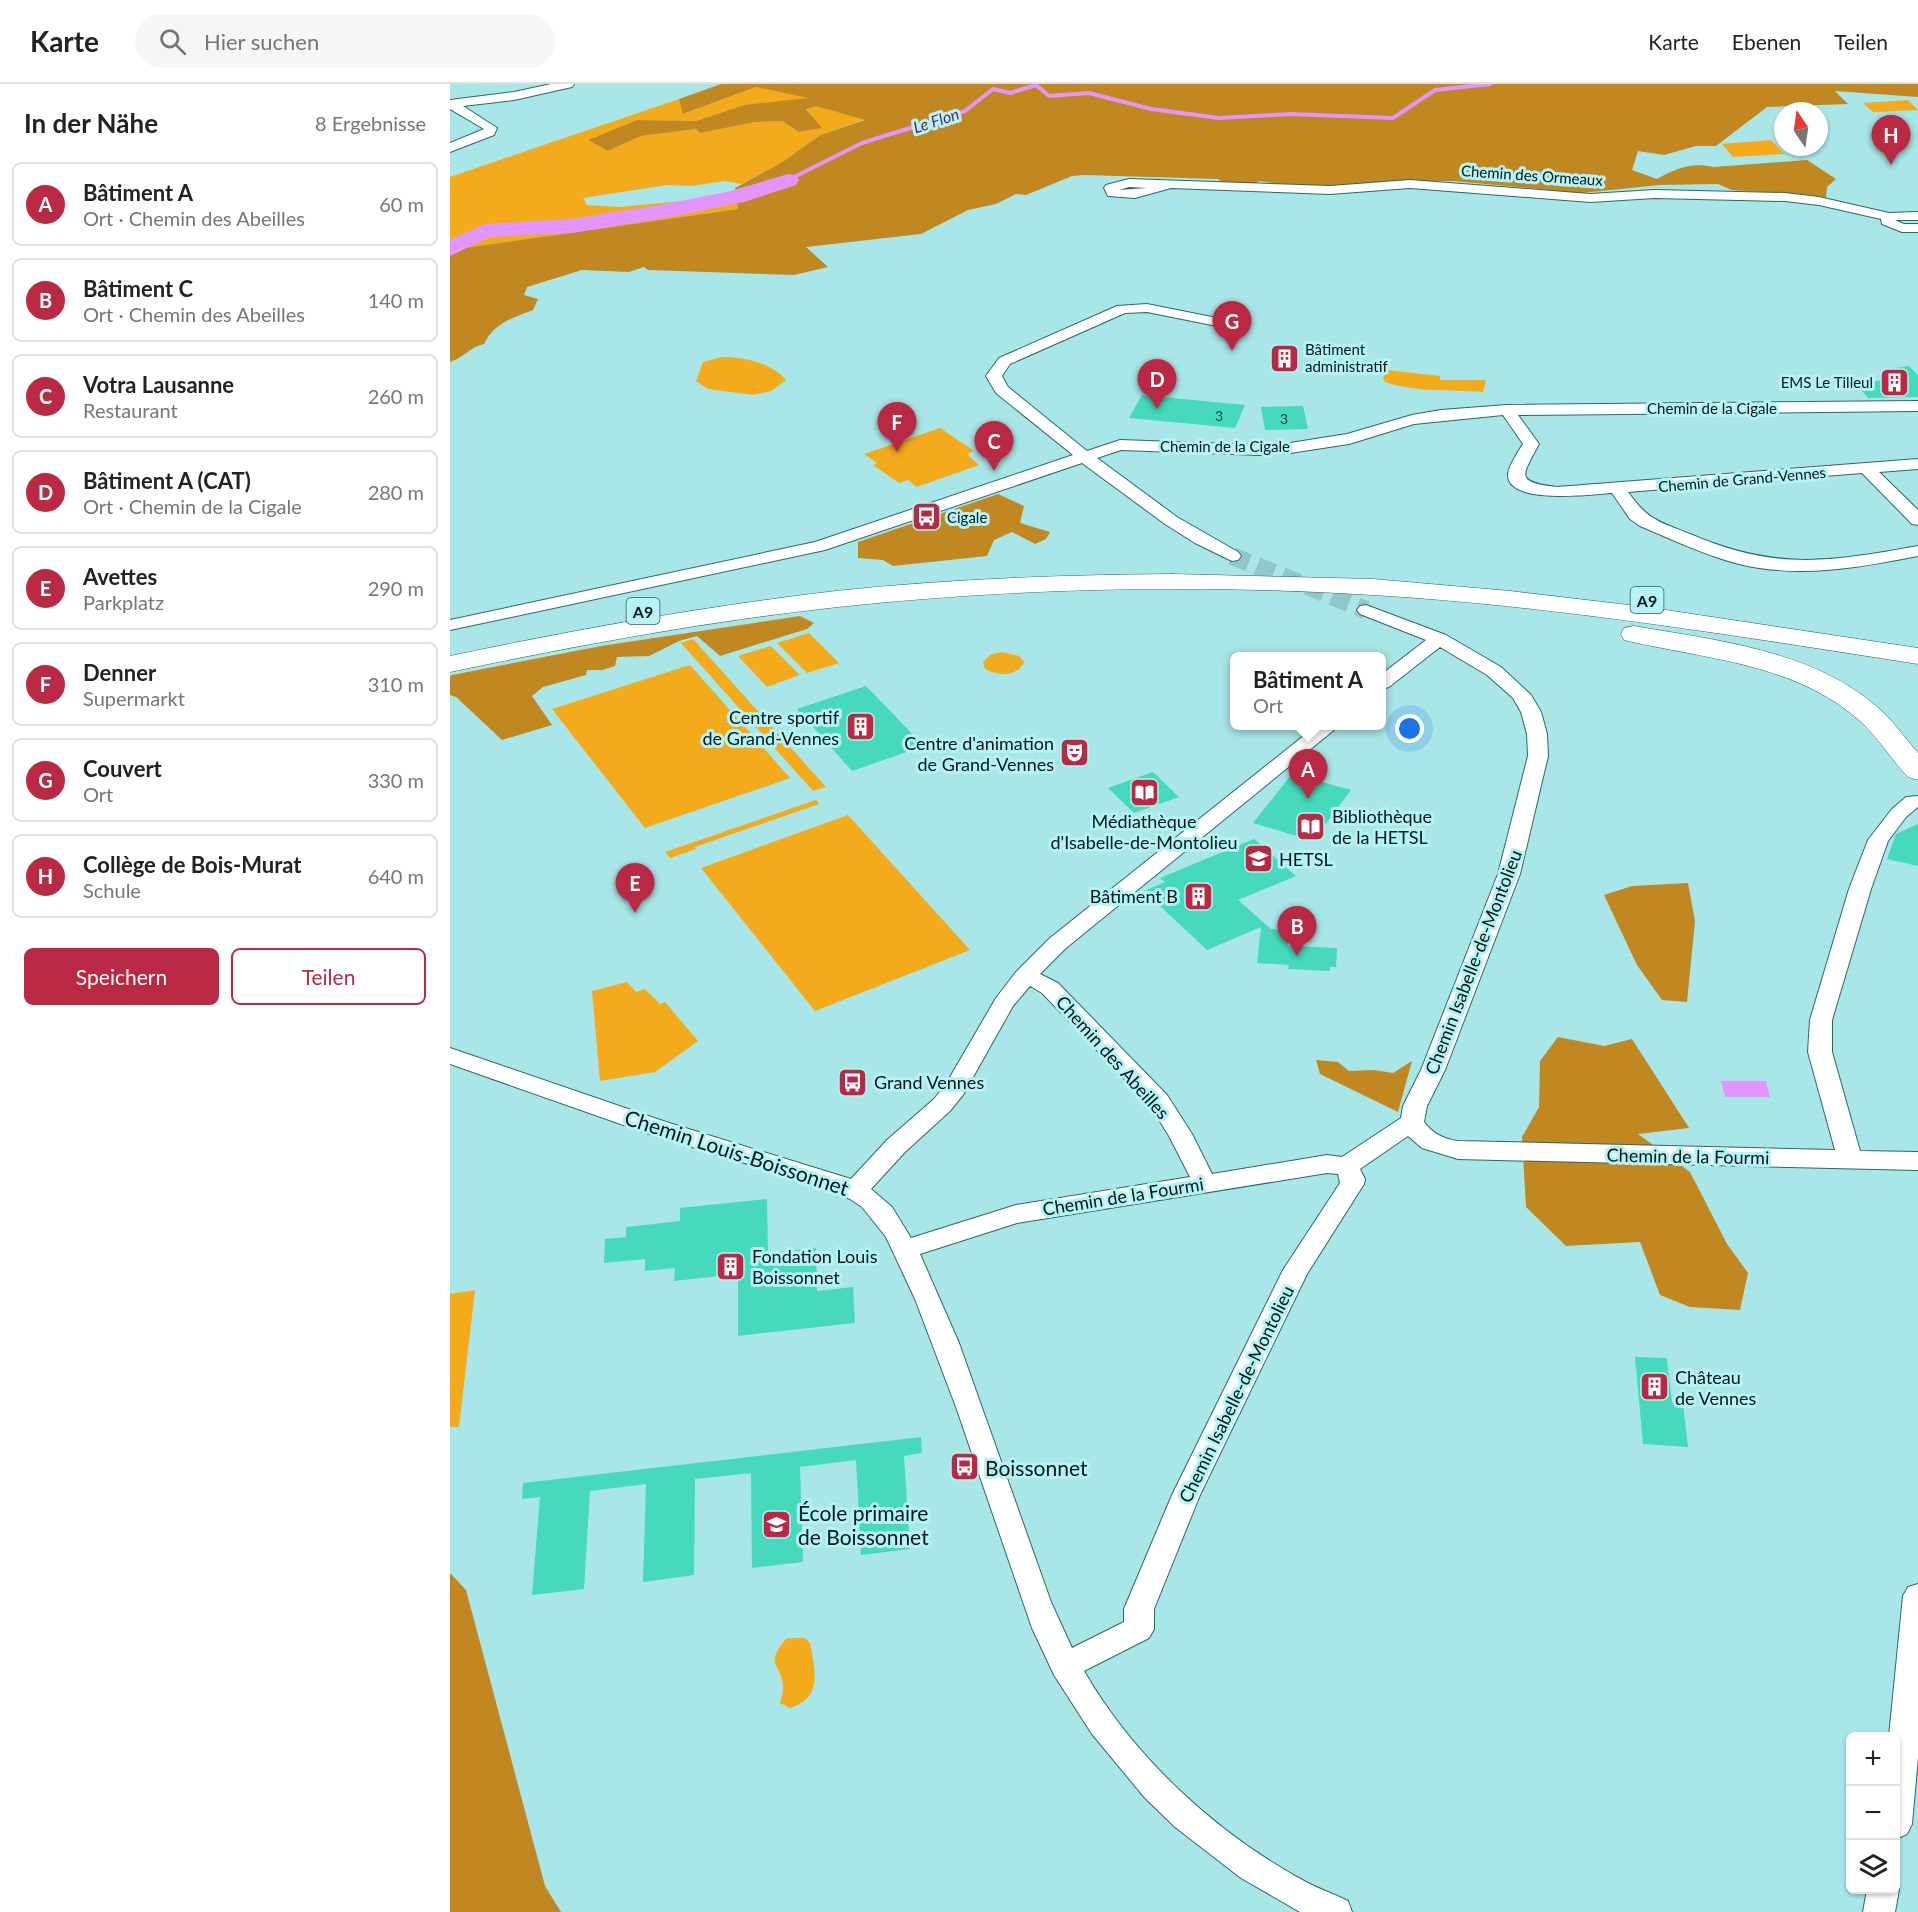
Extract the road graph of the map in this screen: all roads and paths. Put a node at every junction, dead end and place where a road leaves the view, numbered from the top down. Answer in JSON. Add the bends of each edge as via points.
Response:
{"nodes":[{"id":1,"x":568,"y":84,"type":"edge"},
{"id":2,"x":451,"y":104,"type":"edge"},
{"id":3,"x":450,"y":148,"type":"edge"},
{"id":4,"x":1171,"y":184,"type":"dead end"},
{"id":5,"x":1918,"y":216,"type":"edge"},
{"id":6,"x":1889,"y":217,"type":"junction"},
{"id":7,"x":1918,"y":228,"type":"edge"},
{"id":8,"x":1242,"y":327,"type":"dead end"},
{"id":9,"x":1918,"y":406,"type":"edge"},
{"id":10,"x":1507,"y":410,"type":"junction"},
{"id":11,"x":1085,"y":456,"type":"junction"},
{"id":12,"x":1918,"y":464,"type":"edge"},
{"id":13,"x":1867,"y":469,"type":"junction"},
{"id":14,"x":1618,"y":489,"type":"junction"},
{"id":15,"x":1918,"y":520,"type":"edge"},
{"id":16,"x":1918,"y":551,"type":"edge"},
{"id":17,"x":1232,"y":555,"type":"tunnel mouth"},
{"id":18,"x":839,"y":596,"type":"junction"},
{"id":19,"x":1366,"y":610,"type":"tunnel mouth"},
{"id":20,"x":450,"y":625,"type":"edge"},
{"id":21,"x":1439,"y":639,"type":"junction"},
{"id":22,"x":1918,"y":641,"type":"edge"},
{"id":23,"x":450,"y":647,"type":"edge"},
{"id":24,"x":1918,"y":656,"type":"edge"},
{"id":25,"x":450,"y":664,"type":"edge"},
{"id":26,"x":1386,"y":680,"type":"edge"},
{"id":27,"x":1322,"y":730,"type":"edge"},
{"id":28,"x":1918,"y":771,"type":"edge"},
{"id":29,"x":1913,"y":801,"type":"dead end"},
{"id":30,"x":1024,"y":977,"type":"junction"},
{"id":31,"x":450,"y":1056,"type":"edge"},
{"id":32,"x":1412,"y":1122,"type":"junction"},
{"id":33,"x":1850,"y":1160,"type":"junction"},
{"id":34,"x":1918,"y":1161,"type":"edge"},
{"id":35,"x":1346,"y":1166,"type":"junction"},
{"id":36,"x":1205,"y":1183,"type":"junction"},
{"id":37,"x":855,"y":1190,"type":"junction"},
{"id":38,"x":904,"y":1250,"type":"junction"},
{"id":39,"x":1918,"y":1596,"type":"edge"},
{"id":40,"x":1065,"y":1666,"type":"junction"},
{"id":41,"x":1900,"y":1786,"type":"edge"},
{"id":42,"x":1882,"y":1894,"type":"edge"},
{"id":43,"x":1336,"y":1912,"type":"edge"},
{"id":44,"x":1879,"y":1912,"type":"edge"}],
"edges":[{"from":1,"to":2,"type":"street"},
{"from":2,"to":3,"type":"street","via":[[491,128]]},
{"from":4,"to":6,"type":"street","name":"Chemin des Ormeaux","via":[[1330,190],[1410,184],[1590,198],[1655,194],[1785,197]]},
{"from":5,"to":6,"type":"street"},
{"from":6,"to":7,"type":"street","via":[[1887,221],[1892,225]]},
{"from":8,"to":11,"type":"street","via":[[1147,308],[1122,309],[1004,361],[994,376],[1002,390]]},
{"from":9,"to":10,"type":"street","name":"Chemin de la Cigale"},
{"from":10,"to":11,"type":"street","name":"Chemin de la Cigale","via":[[1412,420],[1349,439],[1290,448],[1120,445]]},
{"from":10,"to":14,"type":"street","name":"Chemin de Grand-Vennes","via":[[1531,444],[1516,472],[1524,486],[1557,492]]},
{"from":11,"to":17,"type":"street","via":[[1163,516]]},
{"from":11,"to":20,"type":"street","via":[[819,546]]},
{"from":12,"to":13,"type":"street","name":"Chemin de Grand-Vennes"},
{"from":13,"to":14,"type":"street","name":"Chemin de Grand-Vennes"},
{"from":13,"to":15,"type":"street"},
{"from":14,"to":16,"type":"street","via":[[1636,515],[1646,522],[1753,562],[1794,567],[1828,565]]},
{"from":18,"to":22,"type":"highway","number":"A9","via":[[961,574],[1086,568],[1328,570],[1570,590]]},
{"from":18,"to":23,"type":"highway","number":"A9","via":[[654,609]]},
{"from":18,"to":24,"type":"highway","number":"A9","via":[[1110,582],[1374,587],[1601,608]]},
{"from":18,"to":25,"type":"highway","number":"A9","via":[[601,634]]},
{"from":18,"to":28,"type":"highway","via":[[1237,593],[1417,605],[1581,626],[1739,655],[1805,675],[1863,709]]},
{"from":19,"to":21,"type":"street","name":"Chemin Isabelle-de-Montolieu"},
{"from":21,"to":26,"type":"street"},
{"from":21,"to":32,"type":"street","name":"Chemin Isabelle-de-Montolieu","via":[[1494,671],[1521,695],[1535,723],[1538,756],[1509,874],[1433,1070],[1415,1106]]},
{"from":27,"to":30,"type":"street","via":[[1058,943]]},
{"from":29,"to":33,"type":"street","via":[[1878,840],[1821,1020],[1820,1052]]},
{"from":30,"to":36,"type":"street","name":"Chemin des Abeilles","via":[[1050,988],[1159,1101]]},
{"from":30,"to":37,"type":"street","via":[[1004,1003],[955,1089]]},
{"from":31,"to":37,"type":"street","name":"Chemin Louis-Boissonnet"},
{"from":32,"to":33,"type":"street","name":"Chemin de la Fourmi","via":[[1423,1139],[1458,1150]]},
{"from":32,"to":35,"type":"street"},
{"from":33,"to":34,"type":"street","name":"Chemin de la Fourmi"},
{"from":35,"to":36,"type":"street","name":"Chemin de la Fourmi","via":[[1327,1164]]},
{"from":35,"to":40,"type":"street","name":"Chemin Isabelle-de-Montolieu","via":[[1352,1184],[1296,1270],[1186,1496],[1139,1609],[1139,1629]]},
{"from":36,"to":38,"type":"street","name":"Chemin de la Fourmi","via":[[1016,1214]]},
{"from":37,"to":38,"type":"street","name":"Chemin Louis-Boissonnet","via":[[879,1207]]},
{"from":38,"to":40,"type":"street","name":"Chemin Louis-Boissonnet","via":[[940,1329],[1033,1593]]},
{"from":39,"to":41,"type":"street"},
{"from":40,"to":43,"type":"street","name":"Chemin Louis-Boissonnet","via":[[1111,1737],[1204,1832],[1288,1889]]},
{"from":42,"to":44,"type":"street"}]}
